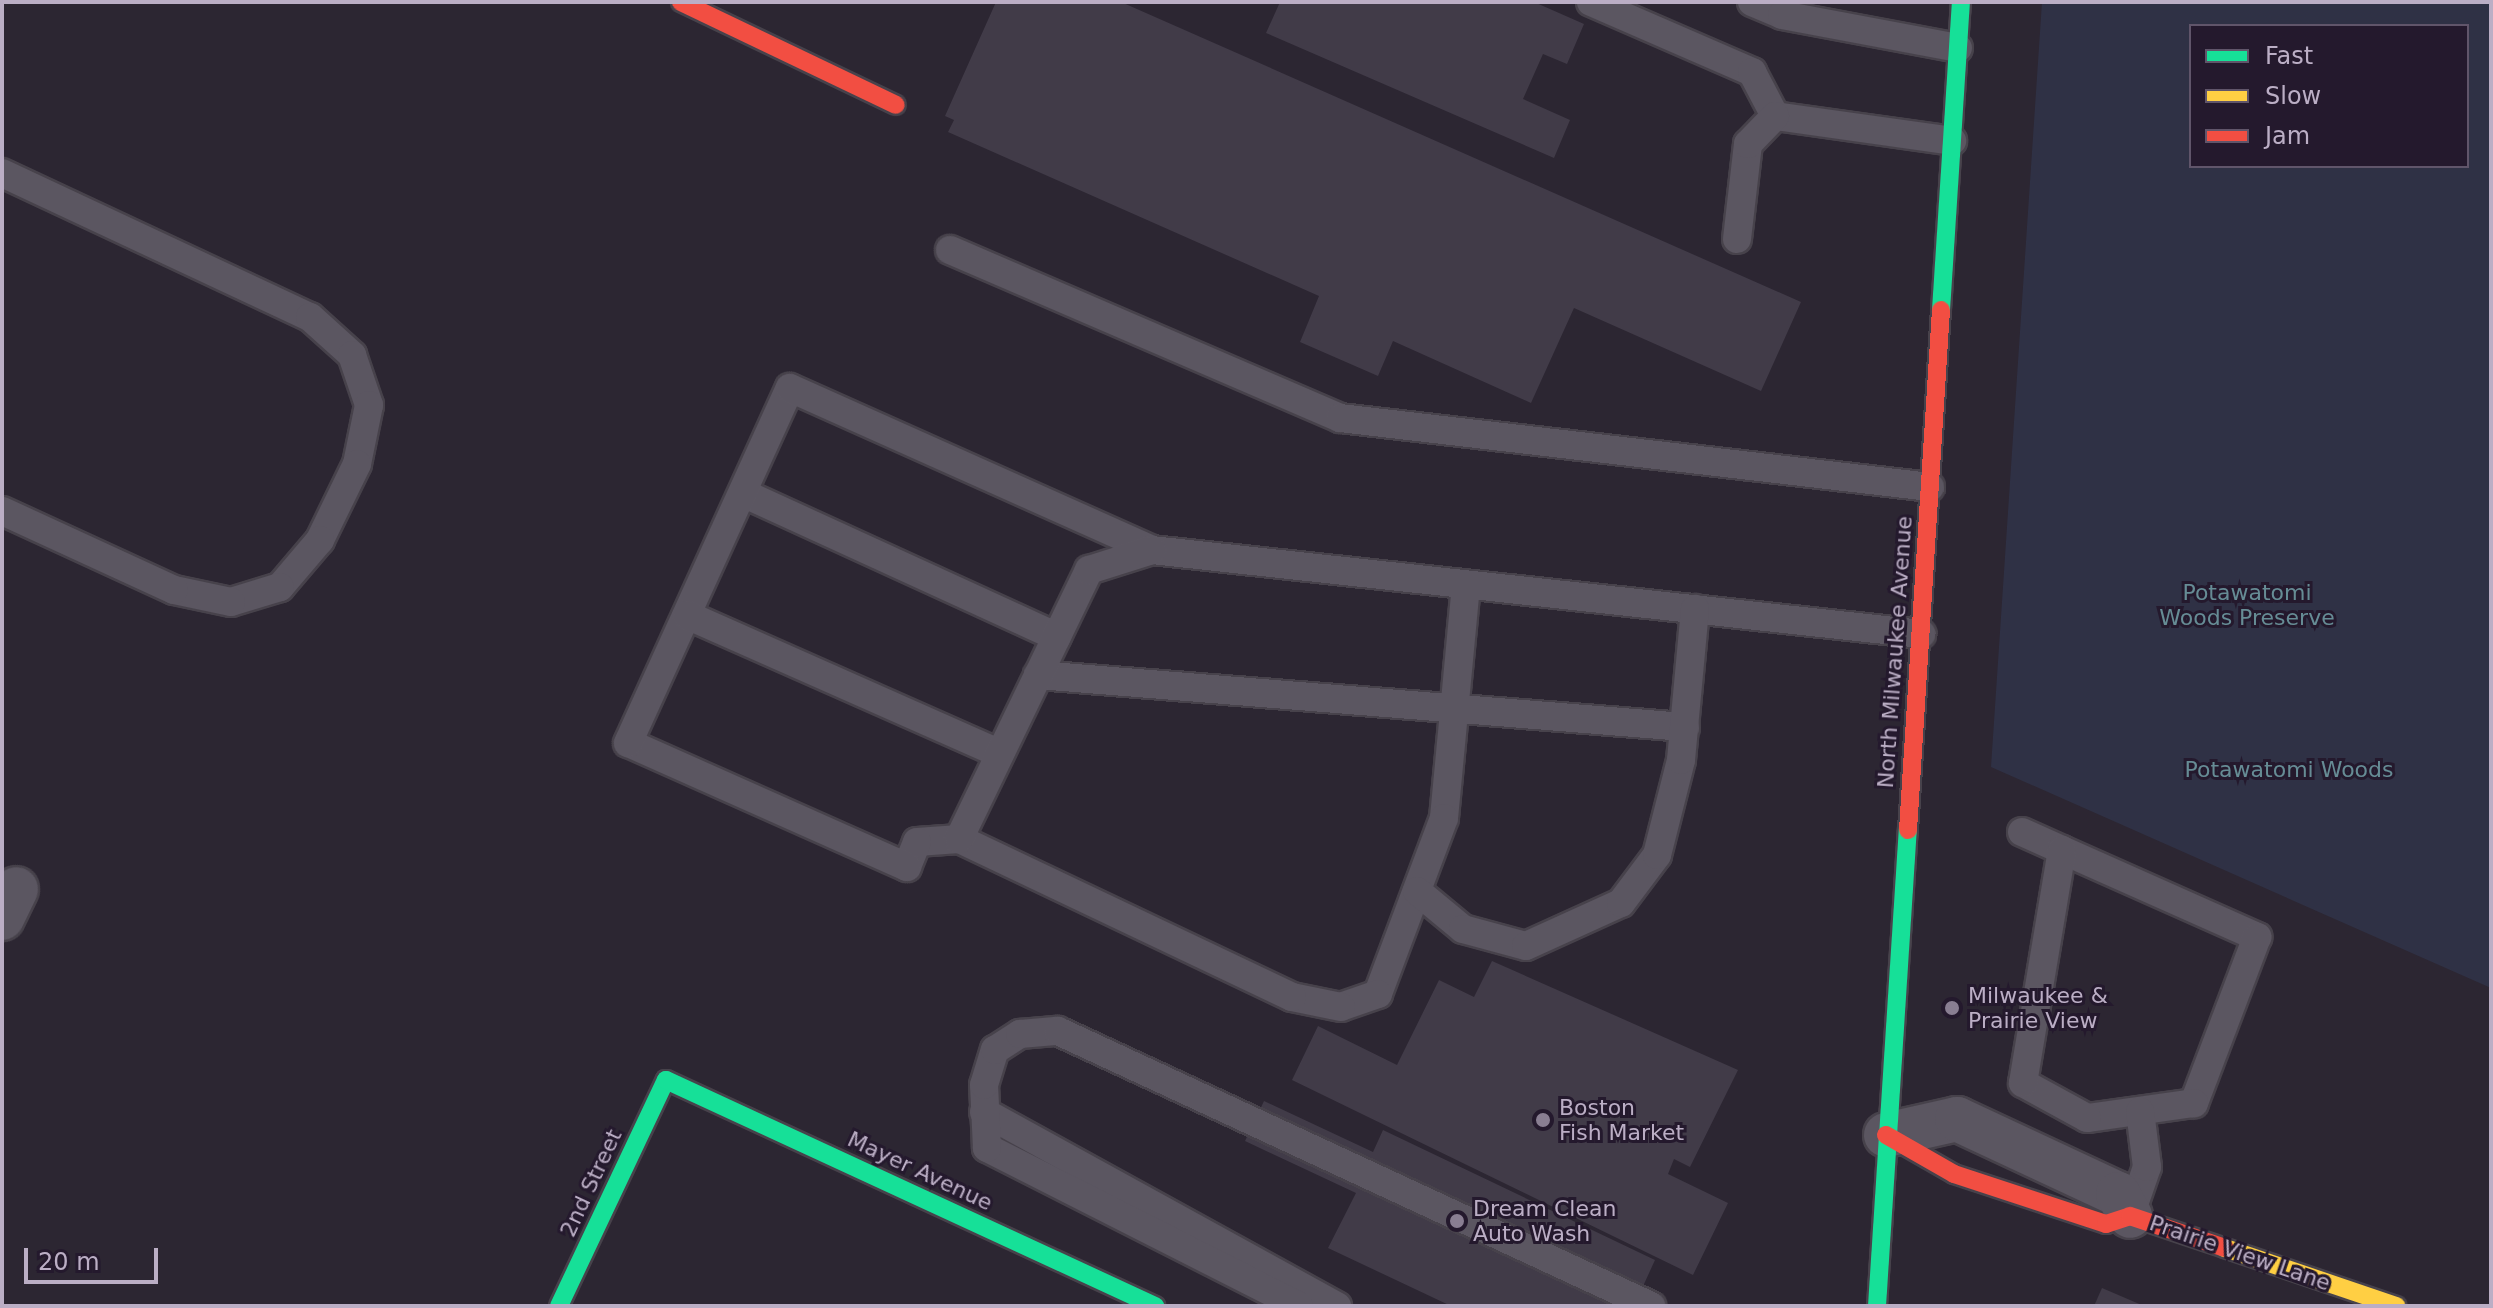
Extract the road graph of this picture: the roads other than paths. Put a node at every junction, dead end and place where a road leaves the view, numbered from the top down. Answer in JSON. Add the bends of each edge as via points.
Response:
{"nodes":[{"id":1,"x":681,"y":2,"type":"edge"},
{"id":2,"x":1591,"y":2,"type":"edge"},
{"id":3,"x":1752,"y":2,"type":"edge"},
{"id":4,"x":1961,"y":2,"type":"edge"},
{"id":5,"x":725,"y":12,"type":"edge"},
{"id":6,"x":1958,"y":48,"type":"junction"},
{"id":7,"x":896,"y":105,"type":"dead end"},
{"id":8,"x":1775,"y":116,"type":"junction"},
{"id":9,"x":1952,"y":141,"type":"junction"},
{"id":10,"x":2,"y":173,"type":"edge"},
{"id":11,"x":1737,"y":239,"type":"dead end"},
{"id":12,"x":950,"y":250,"type":"dead end"},
{"id":13,"x":1930,"y":487,"type":"junction"},
{"id":14,"x":743,"y":493,"type":"junction"},
{"id":15,"x":2,"y":511,"type":"edge"},
{"id":16,"x":1152,"y":550,"type":"junction"},
{"id":17,"x":1466,"y":585,"type":"junction"},
{"id":18,"x":1695,"y":609,"type":"junction"},
{"id":19,"x":687,"y":615,"type":"junction"},
{"id":20,"x":1921,"y":634,"type":"junction"},
{"id":21,"x":1057,"y":637,"type":"junction"},
{"id":22,"x":1038,"y":675,"type":"junction"},
{"id":23,"x":1454,"y":705,"type":"junction"},
{"id":24,"x":1685,"y":727,"type":"junction"},
{"id":25,"x":1000,"y":754,"type":"junction"},
{"id":26,"x":2022,"y":832,"type":"dead end"},
{"id":27,"x":959,"y":839,"type":"junction"},
{"id":28,"x":2062,"y":850,"type":"junction"},
{"id":29,"x":1417,"y":891,"type":"junction"},
{"id":30,"x":666,"y":1080,"type":"joint"},
{"id":31,"x":2140,"y":1111,"type":"junction"},
{"id":32,"x":984,"y":1112,"type":"junction"},
{"id":33,"x":1886,"y":1135,"type":"junction"},
{"id":34,"x":2130,"y":1216,"type":"junction"},
{"id":35,"x":559,"y":1306,"type":"edge"},
{"id":36,"x":1155,"y":1306,"type":"edge"},
{"id":37,"x":1299,"y":1306,"type":"edge"},
{"id":38,"x":1337,"y":1306,"type":"edge"},
{"id":39,"x":1651,"y":1306,"type":"edge"},
{"id":40,"x":1877,"y":1306,"type":"edge"},
{"id":41,"x":2396,"y":1306,"type":"edge"}],
"edges":[{"from":1,"to":5,"type":"main road"},
{"from":2,"to":8,"type":"lane","via":[[1752,72]]},
{"from":3,"to":6,"type":"lane","via":[[1782,15]]},
{"from":4,"to":6,"type":"main road","name":"North Milwaukee Avenue"},
{"from":5,"to":7,"type":"main road"},
{"from":6,"to":9,"type":"main road","name":"North Milwaukee Avenue"},
{"from":8,"to":9,"type":"lane"},
{"from":8,"to":11,"type":"lane","via":[[1748,144]]},
{"from":9,"to":13,"type":"main road","name":"North Milwaukee Avenue"},
{"from":10,"to":15,"type":"lane","via":[[310,317],[352,355],[369,405],[357,464],[320,540],[280,587],[231,602],[174,590]]},
{"from":12,"to":13,"type":"lane","via":[[1340,418]]},
{"from":13,"to":20,"type":"main road","name":"North Milwaukee Avenue"},
{"from":14,"to":16,"type":"lane","via":[[790,388]]},
{"from":14,"to":19,"type":"lane"},
{"from":14,"to":21,"type":"lane"},
{"from":16,"to":17,"type":"lane"},
{"from":16,"to":21,"type":"lane","via":[[1089,570]]},
{"from":17,"to":18,"type":"lane"},
{"from":17,"to":23,"type":"lane"},
{"from":18,"to":20,"type":"lane"},
{"from":18,"to":24,"type":"lane"},
{"from":19,"to":25,"type":"lane"},
{"from":19,"to":27,"type":"lane","via":[[628,743],[907,867],[917,842]]},
{"from":20,"to":33,"type":"main road","name":"North Milwaukee Avenue"},
{"from":21,"to":22,"type":"lane"},
{"from":22,"to":23,"type":"lane"},
{"from":22,"to":25,"type":"lane"},
{"from":23,"to":24,"type":"lane"},
{"from":23,"to":29,"type":"lane","via":[[1444,818]]},
{"from":24,"to":29,"type":"lane","via":[[1657,855],[1621,903],[1526,946],[1463,929]]},
{"from":25,"to":27,"type":"lane"},
{"from":26,"to":28,"type":"lane"},
{"from":27,"to":29,"type":"lane","via":[[1292,997],[1341,1007],[1378,994]]},
{"from":28,"to":31,"type":"lane","via":[[2023,1083],[2087,1118]]},
{"from":28,"to":31,"type":"lane","via":[[2257,937],[2194,1103]]},
{"from":30,"to":35,"type":"main road","name":"2nd Street"},
{"from":30,"to":36,"type":"main road","name":"Mayer Avenue"},
{"from":31,"to":34,"type":"lane","via":[[2147,1167]]},
{"from":32,"to":37,"type":"lane","via":[[987,1148]]},
{"from":32,"to":38,"type":"lane"},
{"from":32,"to":39,"type":"lane","via":[[995,1050],[1020,1034],[1058,1031]]},
{"from":33,"to":34,"type":"street","name":"Prairie View Lane","via":[[1957,1119],[2118,1194]]},
{"from":33,"to":40,"type":"main road","name":"North Milwaukee Avenue"},
{"from":34,"to":41,"type":"main road","name":"Prairie View Lane"}]}
